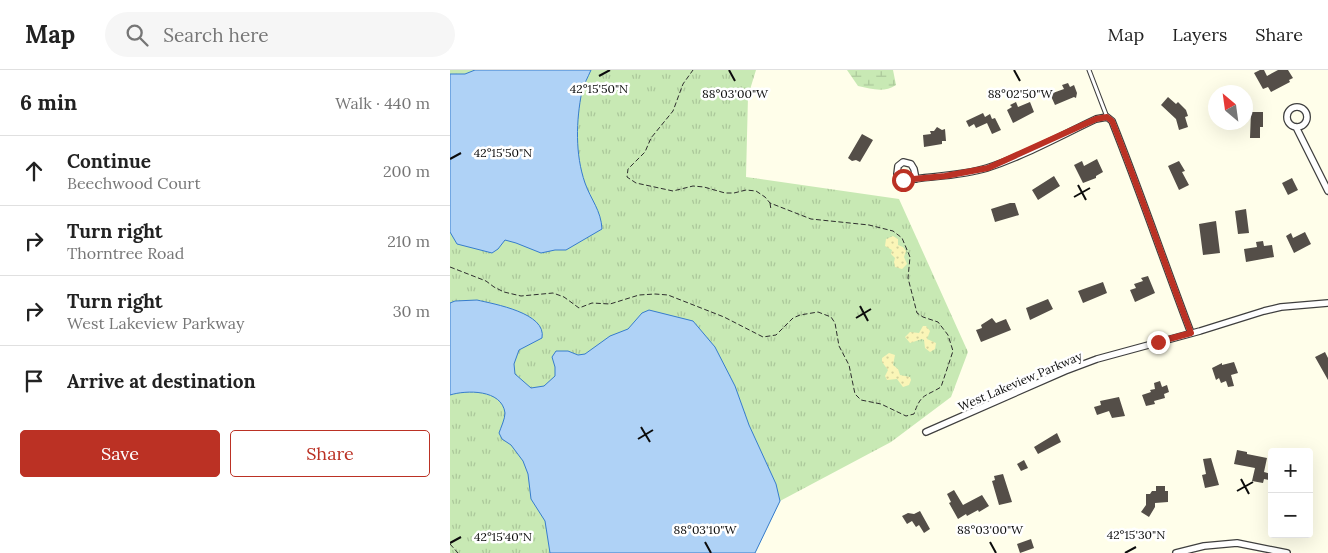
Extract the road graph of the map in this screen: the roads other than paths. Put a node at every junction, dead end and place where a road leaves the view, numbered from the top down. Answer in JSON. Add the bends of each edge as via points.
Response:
{"nodes":[{"id":1,"x":1090,"y":70,"type":"edge"},
{"id":2,"x":1107,"y":117,"type":"junction"},
{"id":3,"x":1296,"y":127,"type":"dead end"},
{"id":4,"x":916,"y":179,"type":"dead end"},
{"id":5,"x":1328,"y":191,"type":"edge"},
{"id":6,"x":1328,"y":303,"type":"edge"},
{"id":7,"x":1191,"y":333,"type":"junction"},
{"id":8,"x":926,"y":432,"type":"dead end"},
{"id":9,"x":1176,"y":553,"type":"edge"},
{"id":10,"x":1287,"y":553,"type":"edge"}],
"edges":[{"from":1,"to":2,"type":"lane"},
{"from":2,"to":4,"type":"street","via":[[988,168]]},
{"from":2,"to":7,"type":"street","via":[[1112,121],[1134,176]]},
{"from":3,"to":5,"type":"street"},
{"from":6,"to":7,"type":"street","name":"West Lakeview Parkway","via":[[1281,307]]},
{"from":7,"to":8,"type":"street","name":"West Lakeview Parkway","via":[[1065,370]]},
{"from":9,"to":10,"type":"street","via":[[1237,543]]}]}
